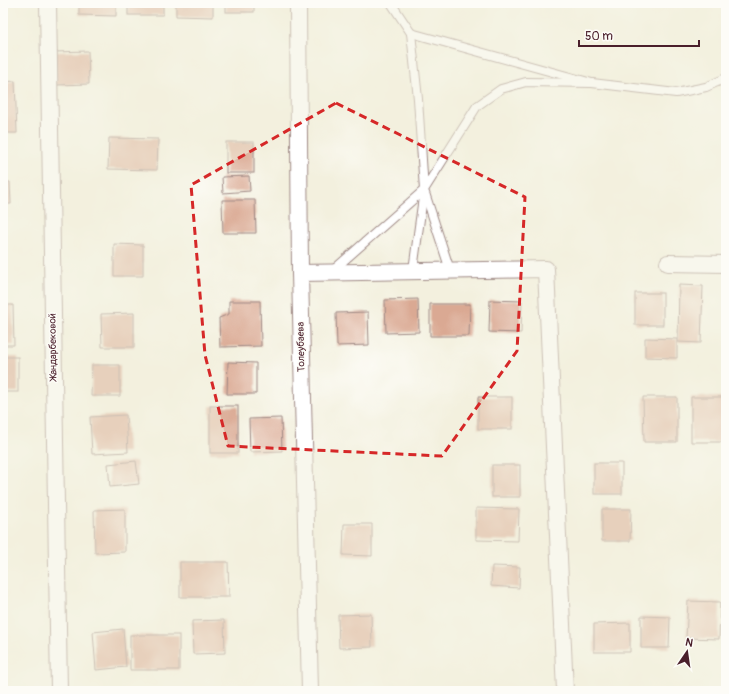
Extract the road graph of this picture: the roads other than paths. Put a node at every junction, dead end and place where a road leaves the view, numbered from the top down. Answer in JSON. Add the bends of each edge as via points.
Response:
{"nodes":[{"id":1,"x":48,"y":3,"type":"edge"},
{"id":2,"x":298,"y":3,"type":"edge"},
{"id":3,"x":391,"y":3,"type":"edge"},
{"id":4,"x":411,"y":33,"type":"junction"},
{"id":5,"x":726,"y":78,"type":"edge"},
{"id":6,"x":592,"y":83,"type":"junction"},
{"id":7,"x":424,"y":190,"type":"junction"},
{"id":8,"x":668,"y":263,"type":"dead end"},
{"id":9,"x":726,"y":264,"type":"edge"},
{"id":10,"x":413,"y":270,"type":"junction"},
{"id":11,"x":450,"y":270,"type":"junction"},
{"id":12,"x":330,"y":272,"type":"junction"},
{"id":13,"x":300,"y":273,"type":"junction"},
{"id":14,"x":58,"y":691,"type":"edge"},
{"id":15,"x":310,"y":691,"type":"edge"},
{"id":16,"x":565,"y":691,"type":"edge"}],
"edges":[{"from":1,"to":14,"type":"street","name":"Жандарбековой"},
{"from":2,"to":13,"type":"street","name":"Толеубаева"},
{"from":3,"to":4,"type":"lane"},
{"from":4,"to":6,"type":"lane"},
{"from":4,"to":7,"type":"lane"},
{"from":5,"to":6,"type":"lane","via":[[706,87],[676,93]]},
{"from":6,"to":7,"type":"lane","via":[[526,82],[501,89],[477,106]]},
{"from":7,"to":10,"type":"lane"},
{"from":7,"to":11,"type":"lane"},
{"from":7,"to":12,"type":"lane"},
{"from":8,"to":9,"type":"street"},
{"from":10,"to":11,"type":"street"},
{"from":10,"to":12,"type":"street"},
{"from":11,"to":16,"type":"street","via":[[546,269]]},
{"from":12,"to":13,"type":"street"},
{"from":13,"to":15,"type":"street","name":"Толеубаева"}]}
